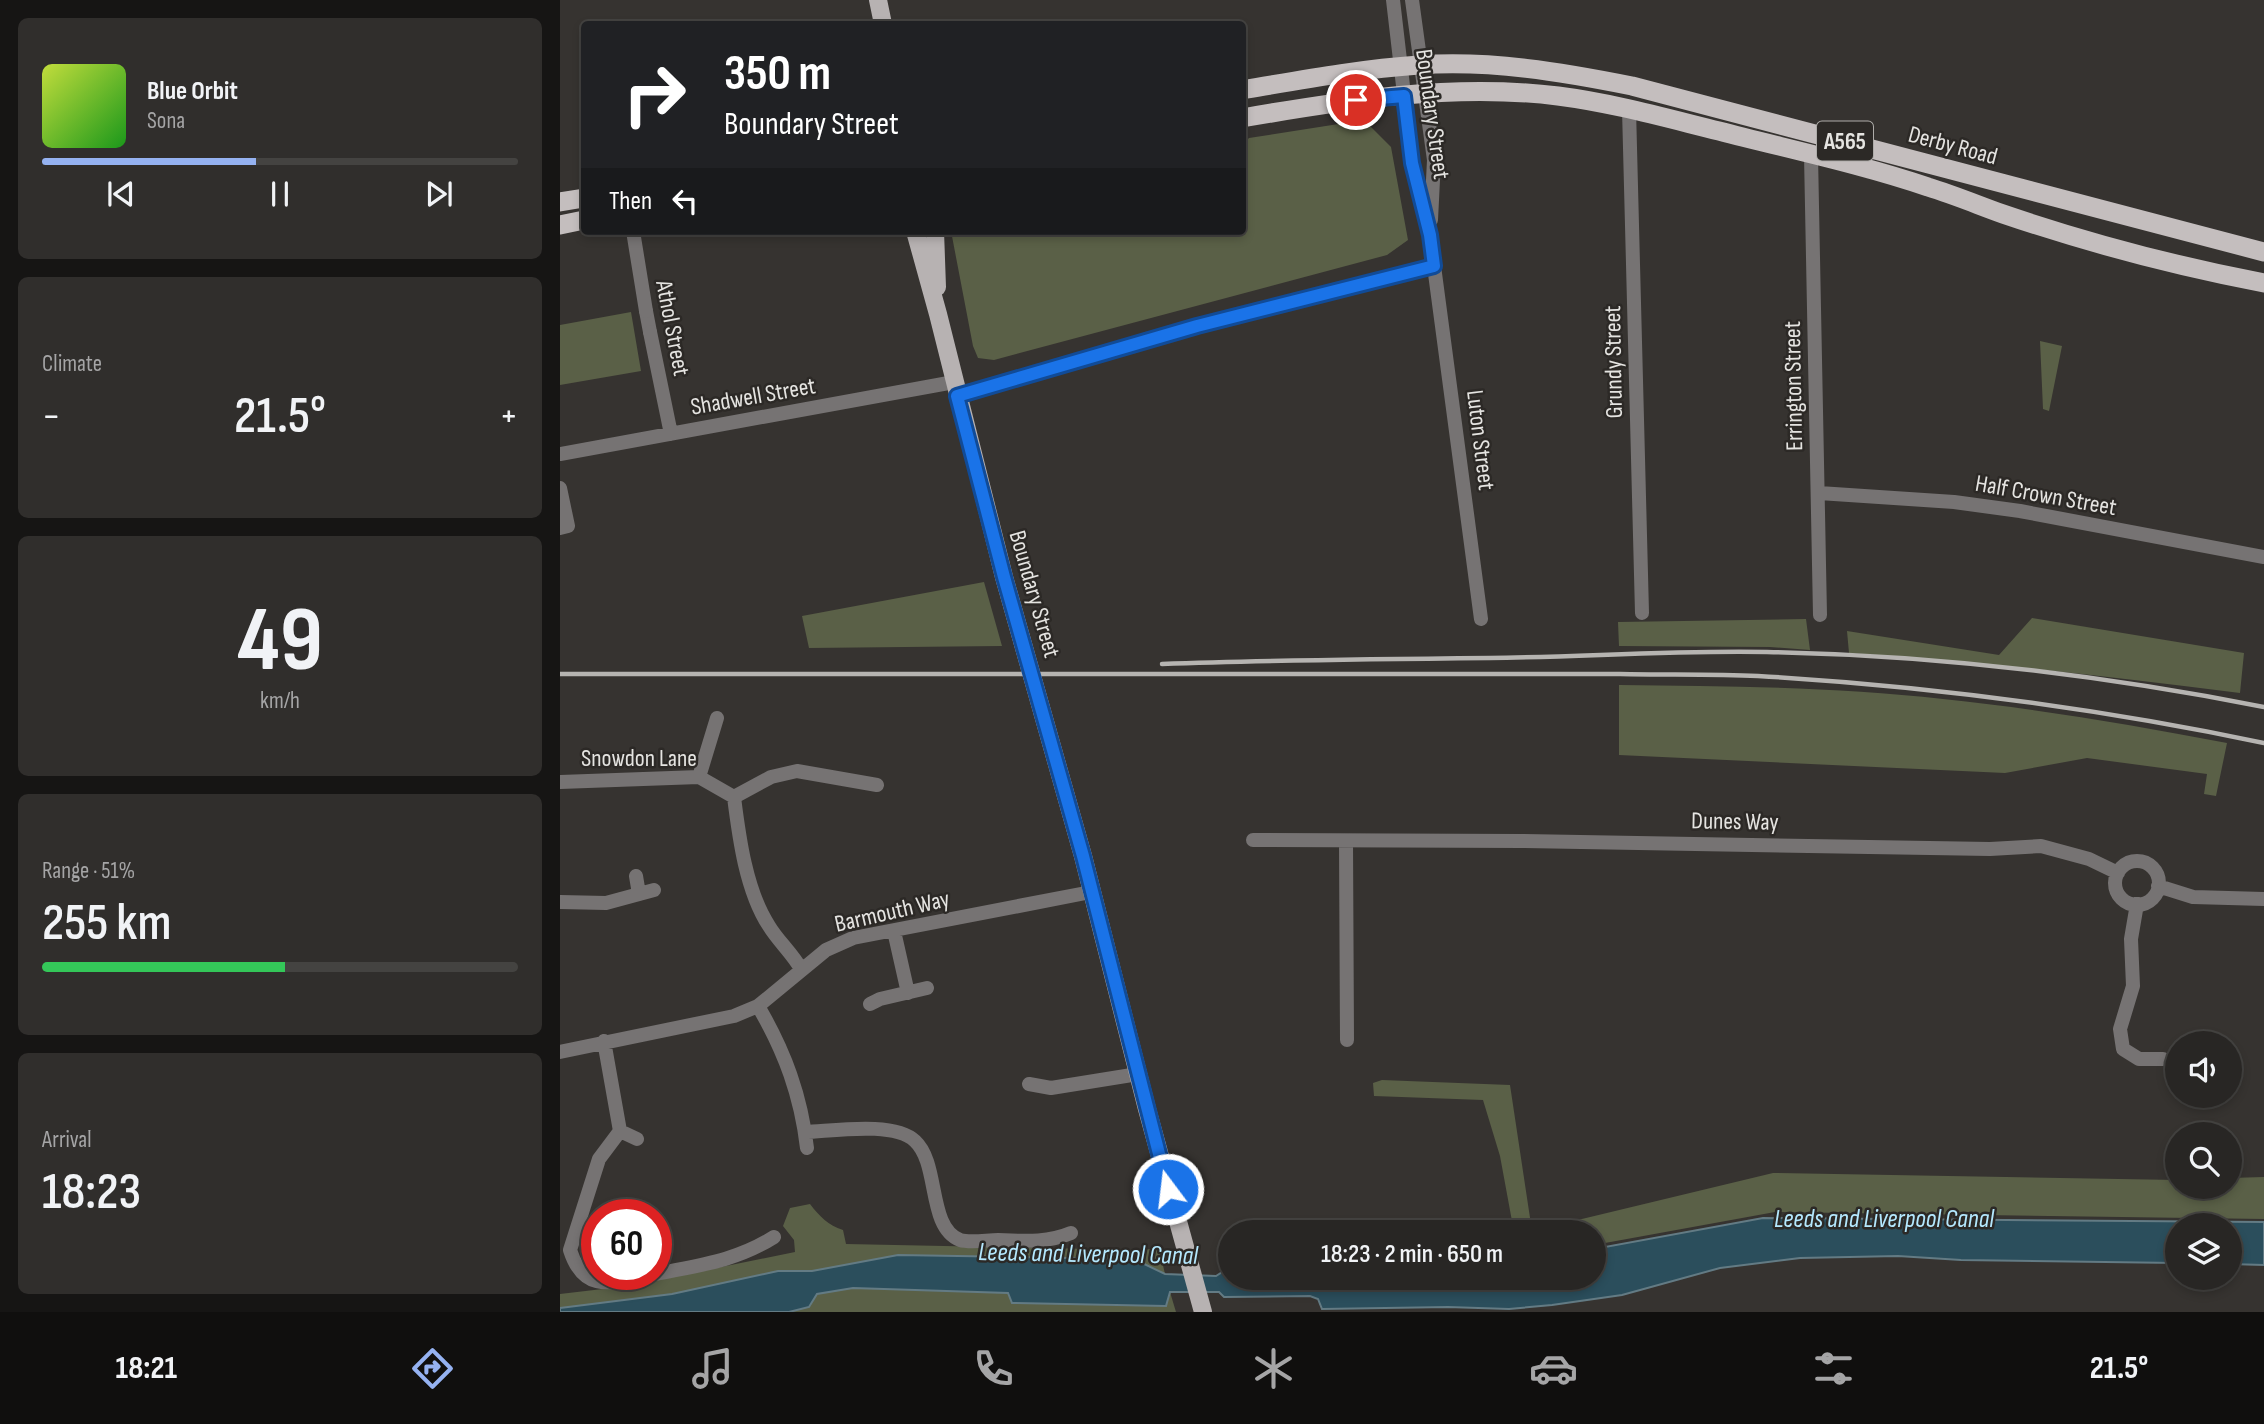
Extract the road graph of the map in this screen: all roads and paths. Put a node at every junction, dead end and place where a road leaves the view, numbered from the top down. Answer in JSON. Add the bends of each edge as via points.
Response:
{"nodes":[{"id":1,"x":877,"y":0,"type":"edge"},
{"id":2,"x":1393,"y":0,"type":"edge"},
{"id":3,"x":1412,"y":0,"type":"edge"},
{"id":4,"x":882,"y":21,"type":"edge"},
{"id":5,"x":1410,"y":66,"type":"junction"},
{"id":6,"x":1246,"y":89,"type":"edge"},
{"id":7,"x":1424,"y":93,"type":"junction"},
{"id":8,"x":1404,"y":96,"type":"junction"},
{"id":9,"x":1629,"y":109,"type":"junction"},
{"id":10,"x":1246,"y":117,"type":"edge"},
{"id":11,"x":1811,"y":155,"type":"junction"},
{"id":12,"x":581,"y":198,"type":"edge"},
{"id":13,"x":560,"y":202,"type":"edge"},
{"id":14,"x":581,"y":221,"type":"edge"},
{"id":15,"x":560,"y":225,"type":"edge"},
{"id":16,"x":634,"y":235,"type":"edge"},
{"id":17,"x":916,"y":235,"type":"edge"},
{"id":18,"x":935,"y":235,"type":"edge"},
{"id":19,"x":1430,"y":235,"type":"junction"},
{"id":20,"x":2264,"y":252,"type":"edge"},
{"id":21,"x":1434,"y":266,"type":"junction"},
{"id":22,"x":2264,"y":283,"type":"edge"},
{"id":23,"x":939,"y":314,"type":"junction"},
{"id":24,"x":955,"y":389,"type":"junction"},
{"id":25,"x":671,"y":434,"type":"junction"},
{"id":26,"x":560,"y":454,"type":"edge"},
{"id":27,"x":560,"y":488,"type":"edge"},
{"id":28,"x":1819,"y":493,"type":"junction"},
{"id":29,"x":560,"y":528,"type":"edge"},
{"id":30,"x":2264,"y":557,"type":"edge"},
{"id":31,"x":1642,"y":613,"type":"dead end"},
{"id":32,"x":1820,"y":615,"type":"dead end"},
{"id":33,"x":1481,"y":620,"type":"dead end"},
{"id":34,"x":718,"y":718,"type":"dead end"},
{"id":35,"x":699,"y":776,"type":"junction"},
{"id":36,"x":560,"y":782,"type":"edge"},
{"id":37,"x":877,"y":785,"type":"dead end"},
{"id":38,"x":734,"y":797,"type":"junction"},
{"id":39,"x":1253,"y":840,"type":"dead end"},
{"id":40,"x":1346,"y":842,"type":"junction"},
{"id":41,"x":2118,"y":873,"type":"junction"},
{"id":42,"x":636,"y":876,"type":"dead end"},
{"id":43,"x":2158,"y":887,"type":"junction"},
{"id":44,"x":1091,"y":892,"type":"junction"},
{"id":45,"x":2264,"y":899,"type":"edge"},
{"id":46,"x":560,"y":902,"type":"edge"},
{"id":47,"x":2137,"y":904,"type":"junction"},
{"id":48,"x":894,"y":931,"type":"junction"},
{"id":49,"x":801,"y":969,"type":"junction"},
{"id":50,"x":927,"y":988,"type":"dead end"},
{"id":51,"x":908,"y":993,"type":"junction"},
{"id":52,"x":870,"y":1004,"type":"dead end"},
{"id":53,"x":758,"y":1006,"type":"junction"},
{"id":54,"x":1347,"y":1040,"type":"dead end"},
{"id":55,"x":604,"y":1041,"type":"junction"},
{"id":56,"x":560,"y":1052,"type":"edge"},
{"id":57,"x":2163,"y":1059,"type":"dead end"},
{"id":58,"x":1138,"y":1074,"type":"junction"},
{"id":59,"x":1029,"y":1084,"type":"dead end"},
{"id":60,"x":620,"y":1131,"type":"junction"},
{"id":61,"x":805,"y":1132,"type":"junction"},
{"id":62,"x":637,"y":1139,"type":"dead end"},
{"id":63,"x":807,"y":1149,"type":"dead end"},
{"id":64,"x":586,"y":1199,"type":"edge"},
{"id":65,"x":581,"y":1215,"type":"edge"},
{"id":66,"x":1071,"y":1233,"type":"dead end"},
{"id":67,"x":774,"y":1237,"type":"dead end"},
{"id":68,"x":672,"y":1271,"type":"edge"},
{"id":69,"x":581,"y":1274,"type":"edge"},
{"id":70,"x":1203,"y":1312,"type":"edge"}],
"edges":[{"from":1,"to":4,"type":"main road"},
{"from":2,"to":5,"type":"street","name":"Boundary Street"},
{"from":3,"to":5,"type":"street","name":"Boundary Street"},
{"from":5,"to":6,"type":"highway","number":"A565"},
{"from":5,"to":7,"type":"street","name":"Boundary Street"},
{"from":5,"to":8,"type":"street","name":"Boundary Street"},
{"from":5,"to":20,"type":"highway","name":"Derby Road","number":"A565","via":[[1536,69],[1632,86]]},
{"from":7,"to":8,"type":"highway","number":"A565"},
{"from":7,"to":9,"type":"highway","name":"Derby Road","number":"A565","via":[[1557,96]]},
{"from":7,"to":19,"type":"street","name":"Boundary Street","via":[[1434,160]]},
{"from":8,"to":10,"type":"highway","number":"A565"},
{"from":8,"to":19,"type":"street","name":"Boundary Street","via":[[1412,163]]},
{"from":9,"to":11,"type":"highway","name":"Derby Road","number":"A565"},
{"from":9,"to":31,"type":"street","name":"Grundy Street"},
{"from":11,"to":22,"type":"highway","name":"Derby Road","number":"A565","via":[[1927,186],[2122,250]]},
{"from":11,"to":28,"type":"street","name":"Errington Street"},
{"from":12,"to":13,"type":"highway"},
{"from":14,"to":15,"type":"highway"},
{"from":16,"to":25,"type":"street","name":"Athol Street"},
{"from":17,"to":23,"type":"main road"},
{"from":18,"to":23,"type":"main road"},
{"from":19,"to":21,"type":"street","name":"Boundary Street"},
{"from":21,"to":24,"type":"street"},
{"from":21,"to":33,"type":"street","name":"Luton Street"},
{"from":23,"to":24,"type":"main road","name":"Boundary Street"},
{"from":24,"to":25,"type":"street","name":"Shadwell Street"},
{"from":24,"to":44,"type":"main road","name":"Boundary Street"},
{"from":25,"to":26,"type":"street","name":"Shadwell Street"},
{"from":27,"to":29,"type":"street","via":[[568,526]]},
{"from":28,"to":30,"type":"street","name":"Half Crown Street","via":[[2020,511]]},
{"from":28,"to":32,"type":"street","name":"Errington Street"},
{"from":34,"to":35,"type":"street"},
{"from":35,"to":36,"type":"street","name":"Snowdon Lane"},
{"from":35,"to":38,"type":"street","name":"Snowdon Lane"},
{"from":37,"to":38,"type":"street","via":[[797,771],[771,777]]},
{"from":38,"to":49,"type":"street","via":[[756,902]]},
{"from":39,"to":40,"type":"street","name":"Dunes Way"},
{"from":40,"to":41,"type":"street","name":"Dunes Way","via":[[2041,846],[2089,859]]},
{"from":40,"to":54,"type":"street"},
{"from":41,"to":43,"type":"street","via":[[2130,862],[2144,862],[2156,872]]},
{"from":41,"to":47,"type":"street","via":[[2119,895]]},
{"from":42,"to":46,"type":"street","via":[[647,892],[606,903]]},
{"from":43,"to":45,"type":"street","via":[[2193,897]]},
{"from":43,"to":47,"type":"street","via":[[2151,899]]},
{"from":44,"to":48,"type":"street","name":"Barmouth Way"},
{"from":44,"to":58,"type":"main road","name":"Boundary Street"},
{"from":47,"to":57,"type":"street","via":[[2130,939],[2133,986],[2120,1029],[2123,1049],[2139,1059]]},
{"from":48,"to":49,"type":"street","name":"Barmouth Way","via":[[853,938],[825,950]]},
{"from":48,"to":51,"type":"street"},
{"from":49,"to":53,"type":"street","name":"Barmouth Way"},
{"from":50,"to":51,"type":"street"},
{"from":51,"to":52,"type":"street"},
{"from":53,"to":55,"type":"street","name":"Barmouth Way","via":[[734,1016]]},
{"from":53,"to":61,"type":"street","via":[[791,1071]]},
{"from":55,"to":56,"type":"street","name":"Barmouth Way"},
{"from":55,"to":60,"type":"street"},
{"from":58,"to":59,"type":"street","via":[[1051,1088]]},
{"from":58,"to":70,"type":"main road","name":"Boundary Street"},
{"from":60,"to":62,"type":"street"},
{"from":60,"to":64,"type":"street","via":[[599,1159]]},
{"from":61,"to":63,"type":"street"},
{"from":61,"to":66,"type":"street","via":[[865,1129],[895,1132],[914,1140],[926,1156],[942,1224],[960,1240],[1045,1241]]},
{"from":65,"to":69,"type":"street","via":[[570,1250]]},
{"from":67,"to":68,"type":"street","via":[[730,1259]]}]}
